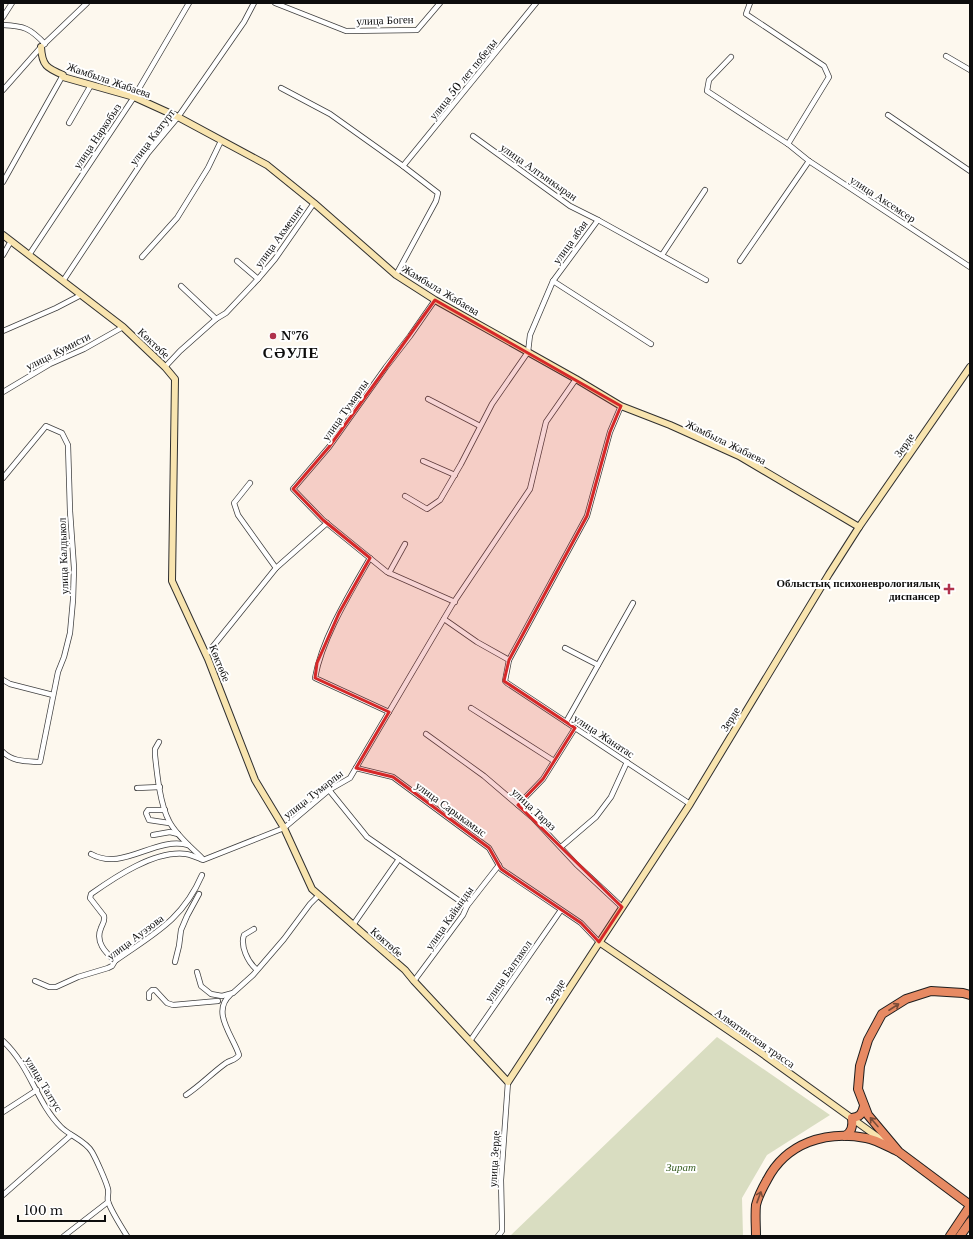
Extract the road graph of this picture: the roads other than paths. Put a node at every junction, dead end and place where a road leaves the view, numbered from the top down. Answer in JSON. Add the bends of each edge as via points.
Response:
{"nodes":[{"id":1,"x":12,"y":3,"type":"edge"},
{"id":2,"x":87,"y":3,"type":"edge"},
{"id":3,"x":189,"y":3,"type":"edge"},
{"id":4,"x":254,"y":3,"type":"edge"},
{"id":5,"x":275,"y":3,"type":"edge"},
{"id":6,"x":440,"y":3,"type":"edge"},
{"id":7,"x":536,"y":3,"type":"edge"},
{"id":8,"x":750,"y":3,"type":"edge"},
{"id":9,"x":3,"y":16,"type":"edge"},
{"id":10,"x":3,"y":25,"type":"edge"},
{"id":11,"x":43,"y":45,"type":"junction"},
{"id":12,"x":946,"y":56,"type":"dead end"},
{"id":13,"x":731,"y":57,"type":"dead end"},
{"id":14,"x":970,"y":70,"type":"edge"},
{"id":15,"x":63,"y":75,"type":"junction"},
{"id":16,"x":91,"y":85,"type":"junction"},
{"id":17,"x":281,"y":88,"type":"dead end"},
{"id":18,"x":3,"y":90,"type":"edge"},
{"id":19,"x":134,"y":97,"type":"junction"},
{"id":20,"x":888,"y":115,"type":"dead end"},
{"id":21,"x":178,"y":117,"type":"junction"},
{"id":22,"x":69,"y":123,"type":"dead end"},
{"id":23,"x":473,"y":136,"type":"dead end"},
{"id":24,"x":221,"y":141,"type":"junction"},
{"id":25,"x":788,"y":144,"type":"junction"},
{"id":26,"x":809,"y":161,"type":"junction"},
{"id":27,"x":403,"y":166,"type":"junction"},
{"id":28,"x":970,"y":171,"type":"edge"},
{"id":29,"x":3,"y":182,"type":"edge"},
{"id":30,"x":705,"y":190,"type":"dead end"},
{"id":31,"x":314,"y":203,"type":"junction"},
{"id":32,"x":598,"y":220,"type":"junction"},
{"id":33,"x":3,"y":235,"type":"edge"},
{"id":34,"x":11,"y":241,"type":"junction"},
{"id":35,"x":3,"y":255,"type":"edge"},
{"id":36,"x":29,"y":255,"type":"junction"},
{"id":37,"x":662,"y":255,"type":"junction"},
{"id":38,"x":142,"y":257,"type":"dead end"},
{"id":39,"x":237,"y":261,"type":"dead end"},
{"id":40,"x":740,"y":261,"type":"dead end"},
{"id":41,"x":970,"y":267,"type":"edge"},
{"id":42,"x":396,"y":275,"type":"junction"},
{"id":43,"x":258,"y":279,"type":"junction"},
{"id":44,"x":706,"y":280,"type":"dead end"},
{"id":45,"x":63,"y":281,"type":"junction"},
{"id":46,"x":553,"y":281,"type":"junction"},
{"id":47,"x":181,"y":286,"type":"dead end"},
{"id":48,"x":81,"y":295,"type":"junction"},
{"id":49,"x":435,"y":300,"type":"junction"},
{"id":50,"x":216,"y":319,"type":"junction"},
{"id":51,"x":123,"y":327,"type":"junction"},
{"id":52,"x":3,"y":331,"type":"edge"},
{"id":53,"x":651,"y":344,"type":"dead end"},
{"id":54,"x":528,"y":352,"type":"junction"},
{"id":55,"x":970,"y":366,"type":"edge"},
{"id":56,"x":165,"y":367,"type":"junction"},
{"id":57,"x":576,"y":379,"type":"junction"},
{"id":58,"x":3,"y":392,"type":"edge"},
{"id":59,"x":428,"y":399,"type":"dead end"},
{"id":60,"x":621,"y":406,"type":"junction"},
{"id":61,"x":480,"y":426,"type":"junction"},
{"id":62,"x":423,"y":461,"type":"dead end"},
{"id":63,"x":455,"y":475,"type":"junction"},
{"id":64,"x":3,"y":478,"type":"edge"},
{"id":65,"x":250,"y":483,"type":"dead end"},
{"id":66,"x":405,"y":496,"type":"dead end"},
{"id":67,"x":327,"y":523,"type":"junction"},
{"id":68,"x":860,"y":527,"type":"junction"},
{"id":69,"x":405,"y":544,"type":"dead end"},
{"id":70,"x":370,"y":558,"type":"junction"},
{"id":71,"x":276,"y":568,"type":"junction"},
{"id":72,"x":389,"y":573,"type":"junction"},
{"id":73,"x":455,"y":602,"type":"junction"},
{"id":74,"x":633,"y":603,"type":"dead end"},
{"id":75,"x":444,"y":619,"type":"junction"},
{"id":76,"x":565,"y":648,"type":"dead end"},
{"id":77,"x":206,"y":655,"type":"junction"},
{"id":78,"x":509,"y":660,"type":"junction"},
{"id":79,"x":598,"y":665,"type":"junction"},
{"id":80,"x":3,"y":680,"type":"edge"},
{"id":81,"x":53,"y":695,"type":"junction"},
{"id":82,"x":472,"y":708,"type":"dead end"},
{"id":83,"x":389,"y":712,"type":"junction"},
{"id":84,"x":566,"y":722,"type":"junction"},
{"id":85,"x":575,"y":728,"type":"junction"},
{"id":86,"x":426,"y":734,"type":"dead end"},
{"id":87,"x":159,"y":742,"type":"dead end"},
{"id":88,"x":3,"y":752,"type":"edge"},
{"id":89,"x":554,"y":761,"type":"junction"},
{"id":90,"x":628,"y":762,"type":"junction"},
{"id":91,"x":356,"y":768,"type":"junction"},
{"id":92,"x":137,"y":788,"type":"dead end"},
{"id":93,"x":160,"y":788,"type":"junction"},
{"id":94,"x":329,"y":790,"type":"junction"},
{"id":95,"x":690,"y":804,"type":"junction"},
{"id":96,"x":518,"y":805,"type":"junction"},
{"id":97,"x":165,"y":810,"type":"junction"},
{"id":98,"x":169,"y":822,"type":"junction"},
{"id":99,"x":284,"y":828,"type":"junction"},
{"id":100,"x":178,"y":834,"type":"junction"},
{"id":101,"x":153,"y":835,"type":"dead end"},
{"id":102,"x":190,"y":846,"type":"junction"},
{"id":103,"x":561,"y":847,"type":"junction"},
{"id":104,"x":91,"y":854,"type":"dead end"},
{"id":105,"x":399,"y":859,"type":"junction"},
{"id":106,"x":203,"y":860,"type":"junction"},
{"id":107,"x":499,"y":865,"type":"junction"},
{"id":108,"x":202,"y":875,"type":"dead end"},
{"id":109,"x":199,"y":894,"type":"dead end"},
{"id":110,"x":319,"y":895,"type":"junction"},
{"id":111,"x":467,"y":906,"type":"junction"},
{"id":112,"x":622,"y":907,"type":"junction"},
{"id":113,"x":561,"y":910,"type":"junction"},
{"id":114,"x":353,"y":925,"type":"junction"},
{"id":115,"x":254,"y":929,"type":"dead end"},
{"id":116,"x":599,"y":942,"type":"junction"},
{"id":117,"x":115,"y":961,"type":"junction"},
{"id":118,"x":175,"y":962,"type":"dead end"},
{"id":119,"x":256,"y":969,"type":"junction"},
{"id":120,"x":196,"y":972,"type":"dead end"},
{"id":121,"x":36,"y":981,"type":"dead end"},
{"id":122,"x":414,"y":981,"type":"junction"},
{"id":123,"x":233,"y":993,"type":"junction"},
{"id":124,"x":970,"y":995,"type":"edge"},
{"id":125,"x":148,"y":998,"type":"dead end"},
{"id":126,"x":218,"y":1001,"type":"dead end"},
{"id":127,"x":3,"y":1042,"type":"edge"},
{"id":128,"x":470,"y":1042,"type":"junction"},
{"id":129,"x":508,"y":1082,"type":"junction"},
{"id":130,"x":37,"y":1090,"type":"junction"},
{"id":131,"x":186,"y":1095,"type":"dead end"},
{"id":132,"x":864,"y":1106,"type":"junction"},
{"id":133,"x":3,"y":1112,"type":"edge"},
{"id":134,"x":852,"y":1118,"type":"junction"},
{"id":135,"x":71,"y":1135,"type":"junction"},
{"id":136,"x":845,"y":1136,"type":"junction"},
{"id":137,"x":899,"y":1152,"type":"junction"},
{"id":138,"x":3,"y":1194,"type":"edge"},
{"id":139,"x":108,"y":1202,"type":"junction"},
{"id":140,"x":970,"y":1205,"type":"edge"},
{"id":141,"x":970,"y":1222,"type":"edge"},
{"id":142,"x":64,"y":1236,"type":"edge"},
{"id":143,"x":127,"y":1236,"type":"edge"},
{"id":144,"x":498,"y":1236,"type":"edge"},
{"id":145,"x":756,"y":1236,"type":"edge"},
{"id":146,"x":950,"y":1236,"type":"edge"},
{"id":147,"x":960,"y":1236,"type":"edge"}],
"edges":[{"from":1,"to":9,"type":"street"},
{"from":2,"to":11,"type":"street"},
{"from":3,"to":19,"type":"street","name":"улица Наркобыз"},
{"from":4,"to":21,"type":"street","name":"улица Казгурт","via":[[244,22]]},
{"from":5,"to":6,"type":"street","name":"улица Боген","via":[[346,31],[417,30]]},
{"from":7,"to":27,"type":"street","name":"улица 50 лет победы"},
{"from":8,"to":25,"type":"street","via":[[746,14],[824,66],[829,77]]},
{"from":10,"to":11,"type":"street","via":[[20,26],[35,33]]},
{"from":11,"to":15,"type":"street","name":"Жамбыла Жабаева","via":[[42,59],[48,68]]},
{"from":11,"to":18,"type":"street"},
{"from":12,"to":14,"type":"street"},
{"from":13,"to":25,"type":"street","name":"улица Аксемсер","via":[[709,80],[707,90]]},
{"from":15,"to":16,"type":"street","name":"Жамбыла Жабаева"},
{"from":15,"to":29,"type":"street"},
{"from":16,"to":19,"type":"street","name":"Жамбыла Жабаева"},
{"from":16,"to":22,"type":"street"},
{"from":17,"to":27,"type":"street","via":[[330,114]]},
{"from":19,"to":21,"type":"street","name":"Жамбыла Жабаева"},
{"from":19,"to":36,"type":"street","name":"улица Наркобыз"},
{"from":20,"to":28,"type":"street"},
{"from":21,"to":24,"type":"street","name":"Жамбыла Жабаева"},
{"from":21,"to":45,"type":"street","name":"улица Казгурт","via":[[148,153]]},
{"from":23,"to":32,"type":"street","name":"улица Алтынкыран","via":[[570,206]]},
{"from":24,"to":31,"type":"street","name":"Жамбыла Жабаева","via":[[267,165]]},
{"from":24,"to":38,"type":"street","via":[[208,168],[177,218]]},
{"from":25,"to":26,"type":"street","name":"улица Аксемсер"},
{"from":26,"to":40,"type":"street"},
{"from":26,"to":41,"type":"street","name":"улица Аксемсер"},
{"from":27,"to":42,"type":"street","via":[[438,193]]},
{"from":30,"to":37,"type":"street"},
{"from":31,"to":42,"type":"street","name":"Жамбыла Жабаева"},
{"from":31,"to":43,"type":"street","name":"улица Акмешит"},
{"from":32,"to":37,"type":"street","name":"улица абая"},
{"from":32,"to":46,"type":"street","name":"улица абая"},
{"from":33,"to":34,"type":"street","name":"Көктөбе"},
{"from":34,"to":35,"type":"street"},
{"from":34,"to":36,"type":"street","name":"Көктөбе"},
{"from":36,"to":45,"type":"street","name":"Көктөбе"},
{"from":37,"to":44,"type":"street","name":"улица абая"},
{"from":39,"to":43,"type":"street","name":"улица Акмешит"},
{"from":42,"to":49,"type":"street","name":"Жамбыла Жабаева"},
{"from":43,"to":50,"type":"street","name":"улица Акмешит","via":[[226,313]]},
{"from":45,"to":48,"type":"street","name":"Көктөбе"},
{"from":46,"to":53,"type":"street","name":"улица абая"},
{"from":46,"to":54,"type":"street","via":[[530,335]]},
{"from":47,"to":50,"type":"street"},
{"from":48,"to":51,"type":"street","name":"Көктөбе"},
{"from":48,"to":52,"type":"street"},
{"from":49,"to":54,"type":"street","name":"Жамбыла Жабаева"},
{"from":49,"to":67,"type":"street","name":"улица Тумарлы","via":[[329,448],[293,489]]},
{"from":50,"to":56,"type":"street","name":"улица Акмешит"},
{"from":51,"to":56,"type":"street","name":"Көктөбе"},
{"from":51,"to":58,"type":"street","name":"улица Кумисти","via":[[50,364]]},
{"from":54,"to":57,"type":"street","name":"Жамбыла Жабаева"},
{"from":54,"to":61,"type":"street"},
{"from":55,"to":68,"type":"street","name":"Зерде"},
{"from":56,"to":77,"type":"street","name":"Көктөбе","via":[[175,379],[172,581]]},
{"from":57,"to":60,"type":"street","name":"Жамбыла Жабаева"},
{"from":57,"to":73,"type":"street","name":"улица Тумарлы","via":[[546,422],[530,488]]},
{"from":59,"to":61,"type":"street"},
{"from":60,"to":68,"type":"street","name":"Жамбыла Жабаева","via":[[739,456]]},
{"from":60,"to":78,"type":"street","via":[[610,432],[587,516]]},
{"from":61,"to":63,"type":"street"},
{"from":62,"to":63,"type":"street"},
{"from":63,"to":66,"type":"street","via":[[440,500],[427,509]]},
{"from":64,"to":81,"type":"street","name":"улица Калдыкол","via":[[46,426],[62,433],[68,445],[74,574],[70,633]]},
{"from":65,"to":71,"type":"street","via":[[234,504],[238,515]]},
{"from":67,"to":70,"type":"street","name":"улица Тумарлы"},
{"from":67,"to":71,"type":"street"},
{"from":68,"to":95,"type":"street","name":"Зерде"},
{"from":69,"to":72,"type":"street"},
{"from":70,"to":72,"type":"street","name":"улица Тумарлы"},
{"from":70,"to":83,"type":"street","via":[[339,613],[318,663],[315,678]]},
{"from":71,"to":77,"type":"street"},
{"from":72,"to":73,"type":"street","name":"улица Тумарлы"},
{"from":73,"to":75,"type":"street","name":"улица Тумарлы"},
{"from":74,"to":79,"type":"street"},
{"from":75,"to":78,"type":"street"},
{"from":75,"to":83,"type":"street","name":"улица Тумарлы"},
{"from":76,"to":79,"type":"street"},
{"from":77,"to":99,"type":"street","name":"Көктөбе","via":[[255,780]]},
{"from":78,"to":84,"type":"street","name":"улица Жанатас","via":[[505,677],[507,683]]},
{"from":79,"to":84,"type":"street"},
{"from":80,"to":81,"type":"street"},
{"from":81,"to":88,"type":"street","name":"улица Калдыкол","via":[[40,762],[19,761]]},
{"from":82,"to":89,"type":"street"},
{"from":83,"to":91,"type":"street","name":"улица Тумарлы"},
{"from":84,"to":85,"type":"street","name":"улица Жанатас"},
{"from":85,"to":89,"type":"street"},
{"from":85,"to":90,"type":"street","name":"улица Жанатас"},
{"from":86,"to":96,"type":"street","name":"улица Тараз","via":[[484,776]]},
{"from":87,"to":93,"type":"street","via":[[155,754]]},
{"from":89,"to":96,"type":"street","via":[[543,779]]},
{"from":90,"to":95,"type":"street","name":"улица Жанатас"},
{"from":90,"to":103,"type":"street","via":[[611,797],[596,817]]},
{"from":91,"to":94,"type":"street","name":"улица Тумарлы","via":[[350,778]]},
{"from":91,"to":107,"type":"street","name":"улица Сарыкамыс","via":[[393,777],[489,848]]},
{"from":92,"to":93,"type":"street"},
{"from":93,"to":97,"type":"street"},
{"from":94,"to":99,"type":"street","name":"улица Тумарлы"},
{"from":94,"to":105,"type":"street","via":[[368,837]]},
{"from":95,"to":112,"type":"street","name":"Зерде"},
{"from":96,"to":103,"type":"street","name":"улица Тараз"},
{"from":97,"to":98,"type":"street"},
{"from":97,"to":98,"type":"street","via":[[148,810],[147,817],[149,820]]},
{"from":98,"to":100,"type":"street"},
{"from":99,"to":106,"type":"street","name":"улица Тумарлы"},
{"from":99,"to":110,"type":"street","name":"Көктөбе","via":[[312,889]]},
{"from":100,"to":101,"type":"street","via":[[170,832]]},
{"from":100,"to":102,"type":"street"},
{"from":102,"to":104,"type":"street","via":[[175,843],[120,858],[99,858]]},
{"from":102,"to":106,"type":"street"},
{"from":103,"to":112,"type":"street","name":"улица Тараз"},
{"from":105,"to":111,"type":"street"},
{"from":105,"to":114,"type":"street"},
{"from":106,"to":117,"type":"street","via":[[187,854],[163,856],[126,872],[91,894],[90,898],[105,919],[99,934],[99,943]]},
{"from":107,"to":111,"type":"street","name":"улица Кайынды"},
{"from":107,"to":113,"type":"street","name":"улица Сарыкамыс","via":[[501,869]]},
{"from":108,"to":117,"type":"street","name":"улица Ауэзова","via":[[188,901],[170,922]]},
{"from":109,"to":118,"type":"street","via":[[181,930]]},
{"from":110,"to":114,"type":"street","name":"Көктөбе"},
{"from":110,"to":119,"type":"street"},
{"from":111,"to":122,"type":"street","name":"улица Кайынды","via":[[463,916]]},
{"from":112,"to":116,"type":"street","name":"Зерде"},
{"from":113,"to":116,"type":"street","name":"улица Сарыкамыс","via":[[581,923]]},
{"from":113,"to":128,"type":"street","name":"улица Балтакол"},
{"from":114,"to":122,"type":"street","name":"Көктөбе","via":[[405,970]]},
{"from":115,"to":119,"type":"street","via":[[244,935],[242,942]]},
{"from":116,"to":129,"type":"street","name":"Зерде"},
{"from":116,"to":134,"type":"street","name":"Алматинская трасса"},
{"from":117,"to":121,"type":"street","name":"улица Ауэзова","via":[[108,968],[56,987],[48,987]]},
{"from":119,"to":123,"type":"street"},
{"from":120,"to":123,"type":"street","via":[[201,986],[211,994],[222,996]]},
{"from":122,"to":128,"type":"street","name":"Көктөбе"},
{"from":123,"to":131,"type":"street","via":[[224,1001],[222,1014],[239,1055]]},
{"from":132,"to":124,"type":"highway","one_way":true,"via":[[858,1089],[860,1066],[868,1040],[882,1014],[906,999],[931,991]]},
{"from":125,"to":126,"type":"street","via":[[149,993],[155,990],[173,1005]]},
{"from":127,"to":130,"type":"street","name":"улица Талтус","via":[[22,1063]]},
{"from":128,"to":129,"type":"street","name":"Көктөбе"},
{"from":129,"to":144,"type":"street","name":"улица Зерде","via":[[501,1180],[502,1231]]},
{"from":130,"to":133,"type":"street"},
{"from":130,"to":135,"type":"street","name":"улица Талтус","via":[[52,1117]]},
{"from":132,"to":134,"type":"highway","via":[[861,1115]]},
{"from":137,"to":132,"type":"highway","one_way":true,"via":[[868,1115]]},
{"from":134,"to":136,"type":"highway","via":[[852,1130]]},
{"from":134,"to":137,"type":"street","name":"Алматинская трасса"},
{"from":135,"to":138,"type":"street"},
{"from":135,"to":139,"type":"street","name":"улица Талтус","via":[[92,1151],[108,1188]]},
{"from":136,"to":137,"type":"highway","via":[[867,1138]]},
{"from":145,"to":136,"type":"highway","one_way":true,"via":[[756,1204],[773,1167],[787,1153],[805,1142],[836,1135]]},
{"from":137,"to":140,"type":"highway"},
{"from":139,"to":142,"type":"street"},
{"from":139,"to":143,"type":"street","name":"улица Талтус"},
{"from":140,"to":146,"type":"highway"},
{"from":141,"to":147,"type":"highway"}]}
